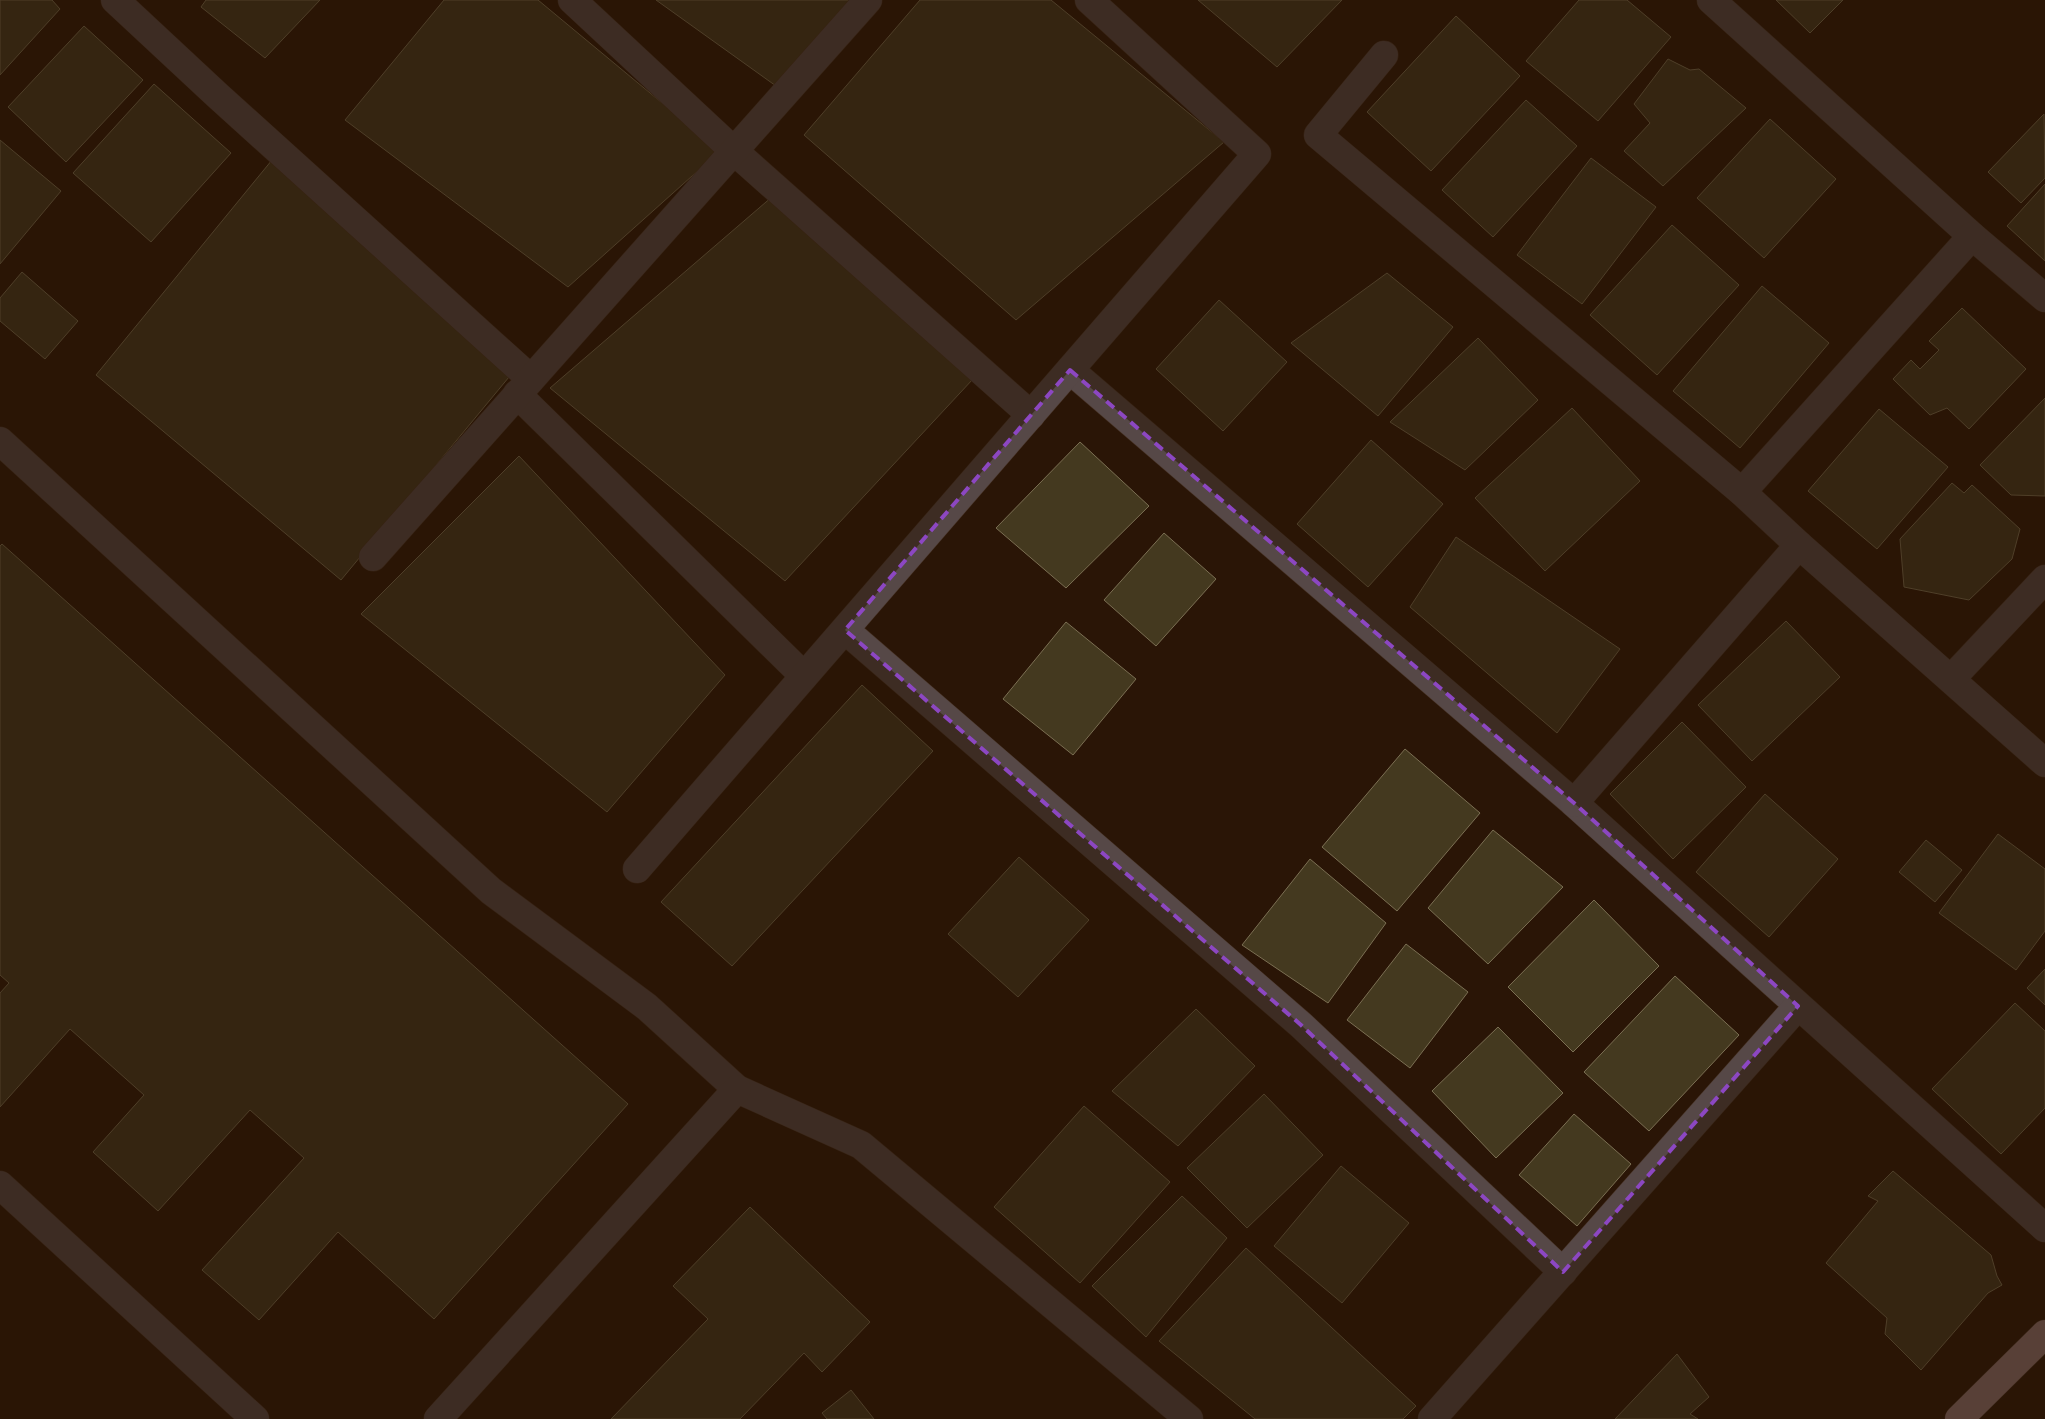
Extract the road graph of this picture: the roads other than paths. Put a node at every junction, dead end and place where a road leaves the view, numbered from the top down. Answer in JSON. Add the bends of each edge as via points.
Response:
{"nodes":[{"id":1,"x":115,"y":0,"type":"edge"},
{"id":2,"x":572,"y":0,"type":"edge"},
{"id":3,"x":868,"y":0,"type":"edge"},
{"id":4,"x":1089,"y":0,"type":"edge"},
{"id":5,"x":1711,"y":0,"type":"edge"},
{"id":6,"x":1384,"y":55,"type":"dead end"},
{"id":7,"x":734,"y":151,"type":"junction"},
{"id":8,"x":1972,"y":236,"type":"junction"},
{"id":9,"x":2045,"y":298,"type":"edge"},
{"id":10,"x":1070,"y":370,"type":"junction"},
{"id":11,"x":524,"y":387,"type":"junction"},
{"id":12,"x":1030,"y":416,"type":"junction"},
{"id":13,"x":0,"y":441,"type":"edge"},
{"id":14,"x":1742,"y":492,"type":"junction"},
{"id":15,"x":1799,"y":546,"type":"junction"},
{"id":16,"x":373,"y":557,"type":"dead end"},
{"id":17,"x":2045,"y":578,"type":"edge"},
{"id":18,"x":845,"y":630,"type":"junction"},
{"id":19,"x":804,"y":676,"type":"junction"},
{"id":20,"x":1951,"y":679,"type":"junction"},
{"id":21,"x":2045,"y":763,"type":"edge"},
{"id":22,"x":1574,"y":803,"type":"junction"},
{"id":23,"x":637,"y":869,"type":"dead end"},
{"id":24,"x":1798,"y":1006,"type":"junction"},
{"id":25,"x":737,"y":1089,"type":"junction"},
{"id":26,"x":0,"y":1185,"type":"edge"},
{"id":27,"x":2045,"y":1228,"type":"edge"},
{"id":28,"x":1563,"y":1272,"type":"junction"},
{"id":29,"x":2045,"y":1334,"type":"edge"},
{"id":30,"x":255,"y":1419,"type":"edge"},
{"id":31,"x":438,"y":1419,"type":"edge"},
{"id":32,"x":1188,"y":1419,"type":"edge"},
{"id":33,"x":1432,"y":1419,"type":"edge"},
{"id":34,"x":1958,"y":1419,"type":"edge"}],
"edges":[{"from":1,"to":11,"type":"street"},
{"from":2,"to":7,"type":"street"},
{"from":3,"to":7,"type":"street"},
{"from":4,"to":10,"type":"street","via":[[1257,154]]},
{"from":5,"to":8,"type":"street"},
{"from":6,"to":14,"type":"street","via":[[1318,135]]},
{"from":7,"to":11,"type":"street"},
{"from":7,"to":12,"type":"street"},
{"from":8,"to":9,"type":"street"},
{"from":8,"to":14,"type":"street"},
{"from":10,"to":12,"type":"street"},
{"from":10,"to":22,"type":"street"},
{"from":11,"to":16,"type":"street"},
{"from":11,"to":19,"type":"street"},
{"from":12,"to":18,"type":"street"},
{"from":13,"to":25,"type":"street","via":[[491,891],[647,1007]]},
{"from":14,"to":15,"type":"street"},
{"from":15,"to":20,"type":"street"},
{"from":15,"to":22,"type":"street"},
{"from":17,"to":20,"type":"street"},
{"from":18,"to":19,"type":"street"},
{"from":18,"to":28,"type":"street","via":[[1301,1026]]},
{"from":19,"to":23,"type":"street"},
{"from":20,"to":21,"type":"street"},
{"from":22,"to":24,"type":"street"},
{"from":24,"to":27,"type":"street"},
{"from":24,"to":28,"type":"street"},
{"from":25,"to":31,"type":"street"},
{"from":25,"to":32,"type":"street","via":[[861,1145]]},
{"from":26,"to":30,"type":"street"},
{"from":28,"to":33,"type":"street"},
{"from":29,"to":34,"type":"main road"}]}
